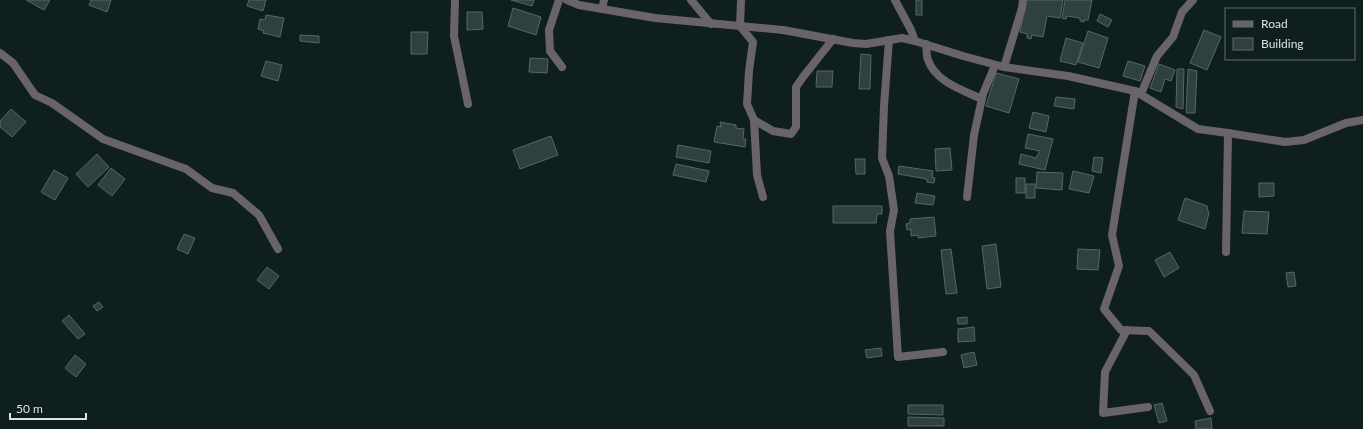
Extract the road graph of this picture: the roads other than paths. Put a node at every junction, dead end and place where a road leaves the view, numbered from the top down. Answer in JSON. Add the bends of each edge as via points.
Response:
{"nodes":[{"id":1,"x":455,"y":0,"type":"edge"},
{"id":2,"x":559,"y":0,"type":"edge"},
{"id":3,"x":567,"y":0,"type":"edge"},
{"id":4,"x":604,"y":0,"type":"edge"},
{"id":5,"x":691,"y":0,"type":"edge"},
{"id":6,"x":742,"y":0,"type":"edge"},
{"id":7,"x":895,"y":0,"type":"edge"},
{"id":8,"x":1023,"y":0,"type":"edge"},
{"id":9,"x":1194,"y":0,"type":"edge"},
{"id":10,"x":602,"y":9,"type":"junction"},
{"id":11,"x":711,"y":24,"type":"junction"},
{"id":12,"x":740,"y":26,"type":"junction"},
{"id":13,"x":834,"y":39,"type":"junction"},
{"id":14,"x":889,"y":40,"type":"junction"},
{"id":15,"x":915,"y":41,"type":"junction"},
{"id":16,"x":926,"y":44,"type":"junction"},
{"id":17,"x":0,"y":53,"type":"edge"},
{"id":18,"x":999,"y":66,"type":"junction"},
{"id":19,"x":562,"y":67,"type":"dead end"},
{"id":20,"x":1138,"y":92,"type":"junction"},
{"id":21,"x":982,"y":99,"type":"junction"},
{"id":22,"x":468,"y":104,"type":"dead end"},
{"id":23,"x":754,"y":120,"type":"junction"},
{"id":24,"x":1363,"y":120,"type":"edge"},
{"id":25,"x":1228,"y":133,"type":"junction"},
{"id":26,"x":762,"y":197,"type":"dead end"},
{"id":27,"x":967,"y":197,"type":"dead end"},
{"id":28,"x":278,"y":249,"type":"dead end"},
{"id":29,"x":1226,"y":252,"type":"dead end"},
{"id":30,"x":1127,"y":330,"type":"junction"},
{"id":31,"x":943,"y":352,"type":"dead end"},
{"id":32,"x":1148,"y":407,"type":"dead end"},
{"id":33,"x":1210,"y":411,"type":"dead end"}],
"edges":[{"from":1,"to":22,"type":"street","via":[[454,36]]},
{"from":2,"to":19,"type":"street","via":[[549,30],[550,51]]},
{"from":3,"to":10,"type":"street"},
{"from":4,"to":10,"type":"street"},
{"from":5,"to":11,"type":"street"},
{"from":6,"to":12,"type":"street"},
{"from":7,"to":15,"type":"street"},
{"from":8,"to":18,"type":"street"},
{"from":9,"to":20,"type":"street","via":[[1182,12],[1173,37],[1156,56]]},
{"from":10,"to":11,"type":"street"},
{"from":11,"to":12,"type":"street"},
{"from":12,"to":13,"type":"street"},
{"from":12,"to":23,"type":"street","via":[[754,42],[747,104]]},
{"from":13,"to":14,"type":"street","via":[[866,44]]},
{"from":13,"to":23,"type":"street","via":[[796,87],[796,127],[790,134],[774,131]]},
{"from":14,"to":15,"type":"street","via":[[902,38]]},
{"from":14,"to":31,"type":"street","via":[[882,158],[890,176],[894,210],[890,231],[898,357]]},
{"from":15,"to":16,"type":"street"},
{"from":16,"to":18,"type":"street"},
{"from":16,"to":21,"type":"street","via":[[928,60],[937,74],[949,84]]},
{"from":17,"to":28,"type":"street","via":[[13,63],[35,95],[52,103],[103,139],[186,169],[212,188],[232,193],[259,215]]},
{"from":18,"to":20,"type":"street","via":[[1068,76]]},
{"from":18,"to":21,"type":"street"},
{"from":20,"to":25,"type":"street","via":[[1198,129]]},
{"from":20,"to":30,"type":"street","via":[[1112,235],[1119,266],[1104,309],[1120,330]]},
{"from":21,"to":27,"type":"street","via":[[974,135]]},
{"from":23,"to":26,"type":"street","via":[[757,175]]},
{"from":24,"to":25,"type":"street","via":[[1346,123],[1304,140],[1285,142]]},
{"from":25,"to":29,"type":"street"},
{"from":30,"to":32,"type":"street","via":[[1105,372],[1103,413]]},
{"from":30,"to":33,"type":"street","via":[[1149,331],[1194,375]]}]}
